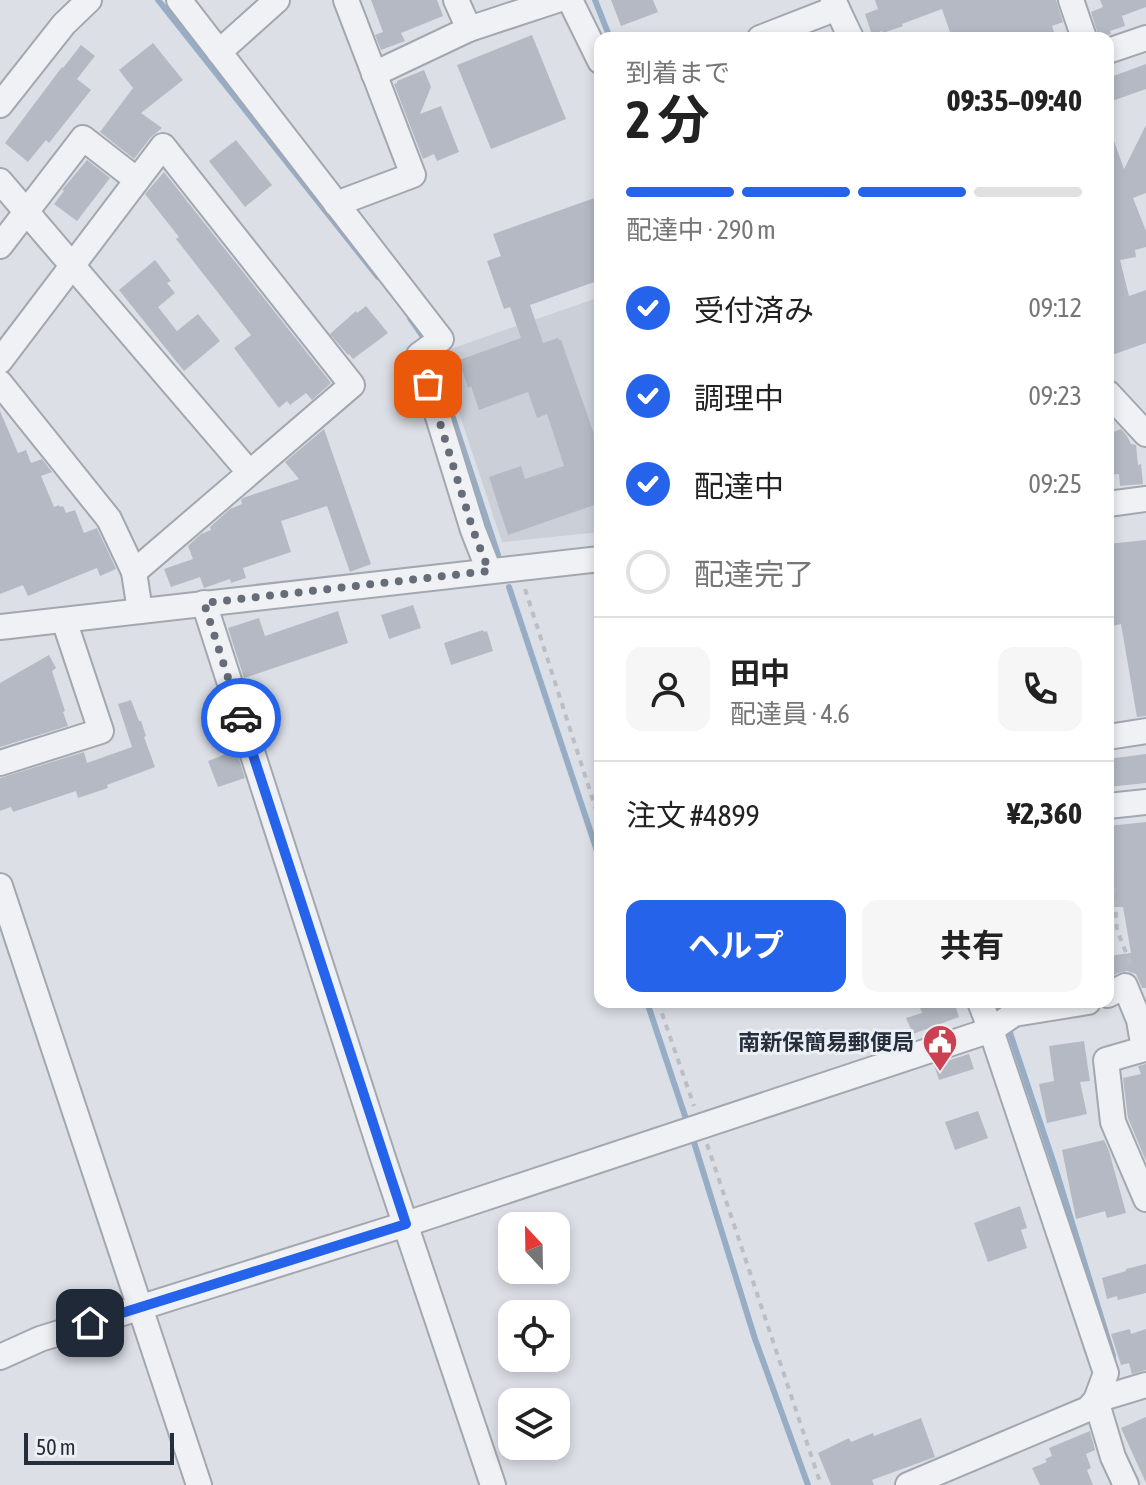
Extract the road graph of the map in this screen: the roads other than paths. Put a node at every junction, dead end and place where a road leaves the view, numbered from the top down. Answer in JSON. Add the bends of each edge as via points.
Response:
{"nodes":[{"id":1,"x":89,"y":0,"type":"edge"},
{"id":2,"x":179,"y":0,"type":"edge"},
{"id":3,"x":277,"y":0,"type":"edge"},
{"id":4,"x":346,"y":0,"type":"edge"},
{"id":5,"x":456,"y":0,"type":"edge"},
{"id":6,"x":557,"y":0,"type":"edge"},
{"id":7,"x":570,"y":0,"type":"edge"},
{"id":8,"x":1071,"y":0,"type":"edge"},
{"id":9,"x":835,"y":4,"type":"edge"},
{"id":10,"x":469,"y":29,"type":"junction"},
{"id":11,"x":773,"y":32,"type":"edge"},
{"id":12,"x":848,"y":32,"type":"edge"},
{"id":13,"x":1082,"y":32,"type":"edge"},
{"id":14,"x":1146,"y":38,"type":"edge"},
{"id":15,"x":594,"y":49,"type":"edge"},
{"id":16,"x":1114,"y":49,"type":"edge"},
{"id":17,"x":219,"y":52,"type":"junction"},
{"id":18,"x":374,"y":74,"type":"junction"},
{"id":19,"x":0,"y":105,"type":"edge"},
{"id":20,"x":137,"y":180,"type":"junction"},
{"id":21,"x":0,"y":181,"type":"edge"},
{"id":22,"x":336,"y":204,"type":"junction"},
{"id":23,"x":26,"y":211,"type":"junction"},
{"id":24,"x":0,"y":246,"type":"edge"},
{"id":25,"x":72,"y":265,"type":"junction"},
{"id":26,"x":10,"y":328,"type":"edge"},
{"id":27,"x":0,"y":361,"type":"edge"},
{"id":28,"x":0,"y":383,"type":"edge"},
{"id":29,"x":1114,"y":399,"type":"edge"},
{"id":30,"x":1146,"y":434,"type":"edge"},
{"id":31,"x":249,"y":472,"type":"junction"},
{"id":32,"x":1146,"y":499,"type":"edge"},
{"id":33,"x":1114,"y":503,"type":"edge"},
{"id":34,"x":594,"y":560,"type":"edge"},
{"id":35,"x":489,"y":571,"type":"junction"},
{"id":36,"x":134,"y":572,"type":"junction"},
{"id":37,"x":204,"y":603,"type":"junction"},
{"id":38,"x":140,"y":611,"type":"junction"},
{"id":39,"x":64,"y":620,"type":"junction"},
{"id":40,"x":0,"y":627,"type":"edge"},
{"id":41,"x":1146,"y":731,"type":"edge"},
{"id":42,"x":1114,"y":736,"type":"edge"},
{"id":43,"x":0,"y":763,"type":"edge"},
{"id":44,"x":1146,"y":802,"type":"edge"},
{"id":45,"x":1114,"y":805,"type":"edge"},
{"id":46,"x":0,"y":886,"type":"edge"},
{"id":47,"x":1114,"y":992,"type":"edge"},
{"id":48,"x":982,"y":1008,"type":"edge"},
{"id":49,"x":1013,"y":1008,"type":"edge"},
{"id":50,"x":991,"y":1030,"type":"junction"},
{"id":51,"x":1146,"y":1199,"type":"edge"},
{"id":52,"x":406,"y":1224,"type":"junction"},
{"id":53,"x":141,"y":1307,"type":"junction"},
{"id":54,"x":0,"y":1357,"type":"edge"},
{"id":55,"x":1146,"y":1385,"type":"edge"},
{"id":56,"x":1096,"y":1400,"type":"junction"},
{"id":57,"x":199,"y":1485,"type":"edge"},
{"id":58,"x":493,"y":1485,"type":"edge"},
{"id":59,"x":908,"y":1485,"type":"edge"},
{"id":60,"x":1126,"y":1485,"type":"edge"}],
"edges":[{"from":1,"to":19,"type":"street"},
{"from":2,"to":17,"type":"street"},
{"from":3,"to":17,"type":"street"},
{"from":4,"to":18,"type":"street"},
{"from":5,"to":10,"type":"street"},
{"from":6,"to":10,"type":"street"},
{"from":7,"to":15,"type":"street"},
{"from":8,"to":13,"type":"street"},
{"from":9,"to":11,"type":"street"},
{"from":9,"to":12,"type":"street"},
{"from":10,"to":18,"type":"street"},
{"from":14,"to":16,"type":"street"},
{"from":17,"to":22,"type":"street"},
{"from":18,"to":22,"type":"street","via":[[413,175]]},
{"from":20,"to":23,"type":"street","via":[[83,138]]},
{"from":20,"to":25,"type":"street"},
{"from":20,"to":31,"type":"street","via":[[163,146],[352,385]]},
{"from":21,"to":23,"type":"street"},
{"from":22,"to":35,"type":"street","via":[[441,339],[419,355]]},
{"from":23,"to":24,"type":"street"},
{"from":23,"to":25,"type":"street"},
{"from":25,"to":26,"type":"street"},
{"from":25,"to":31,"type":"street"},
{"from":26,"to":27,"type":"street"},
{"from":28,"to":36,"type":"street","via":[[109,519]]},
{"from":29,"to":30,"type":"street"},
{"from":31,"to":36,"type":"street"},
{"from":32,"to":33,"type":"street"},
{"from":34,"to":35,"type":"street"},
{"from":35,"to":37,"type":"street"},
{"from":36,"to":38,"type":"street"},
{"from":37,"to":38,"type":"street"},
{"from":37,"to":52,"type":"street"},
{"from":38,"to":39,"type":"street"},
{"from":39,"to":40,"type":"street"},
{"from":39,"to":43,"type":"street","via":[[101,731]]},
{"from":41,"to":42,"type":"street"},
{"from":44,"to":45,"type":"street"},
{"from":46,"to":53,"type":"street"},
{"from":47,"to":51,"type":"street","via":[[1125,986],[1144,1049],[1106,1060],[1113,1122]]},
{"from":48,"to":50,"type":"street"},
{"from":49,"to":50,"type":"street"},
{"from":50,"to":52,"type":"street"},
{"from":50,"to":56,"type":"street","via":[[1106,1373]]},
{"from":52,"to":53,"type":"street"},
{"from":52,"to":58,"type":"street"},
{"from":53,"to":54,"type":"street"},
{"from":53,"to":57,"type":"street"},
{"from":55,"to":56,"type":"street"},
{"from":56,"to":59,"type":"street","via":[[1088,1409]]},
{"from":56,"to":60,"type":"street"}]}
